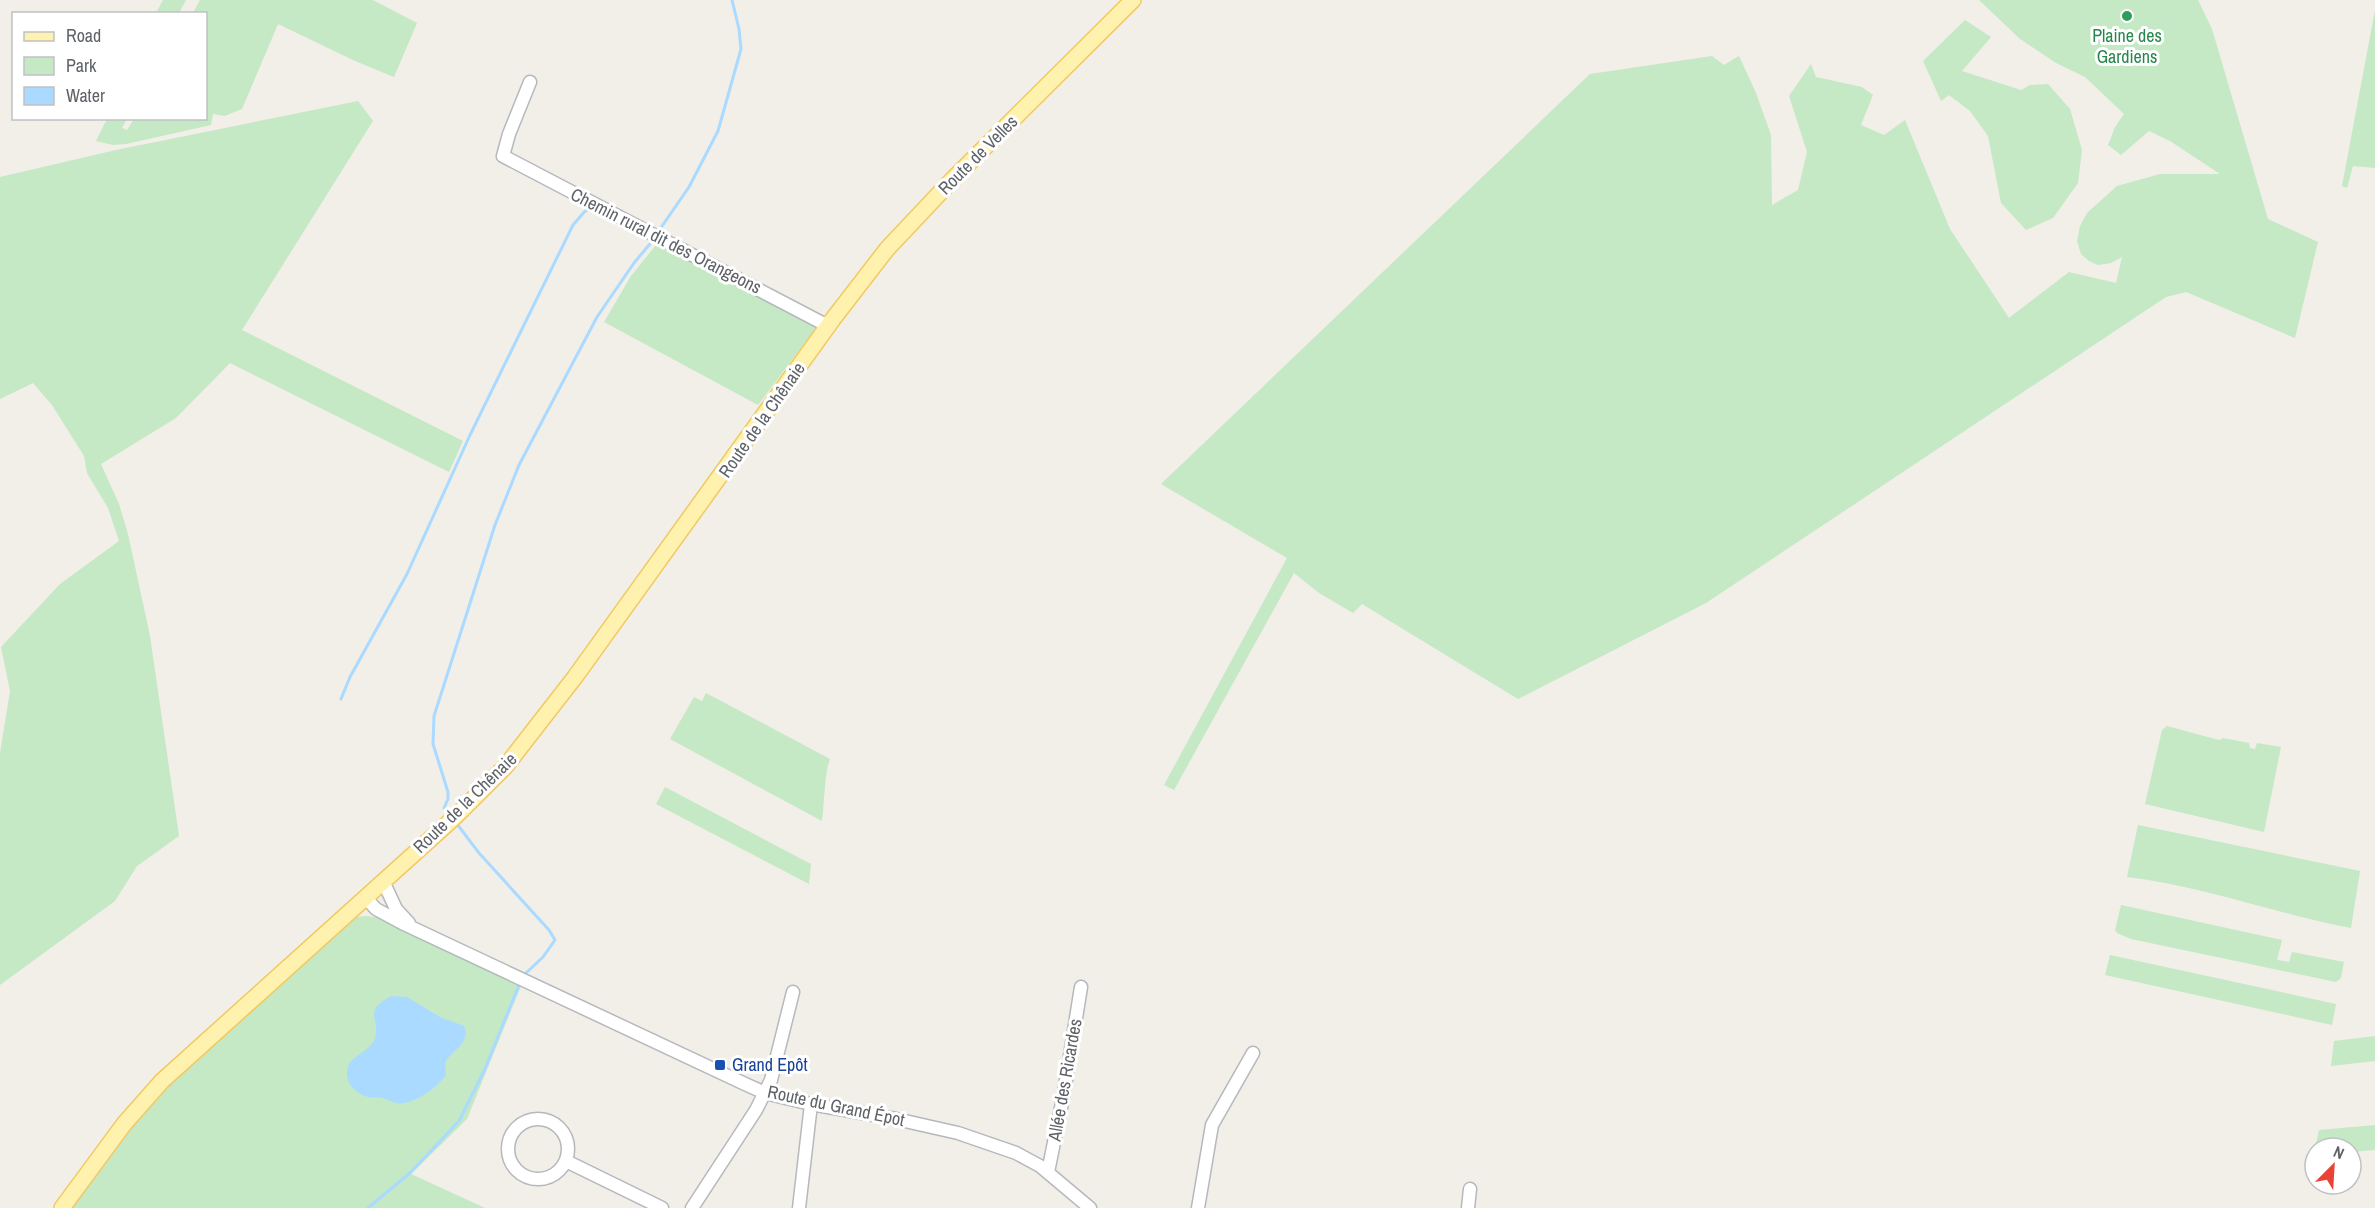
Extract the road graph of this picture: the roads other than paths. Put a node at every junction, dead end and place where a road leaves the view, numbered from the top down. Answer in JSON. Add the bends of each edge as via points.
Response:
{"nodes":[{"id":1,"x":1133,"y":0,"type":"edge"},
{"id":2,"x":530,"y":82,"type":"dead end"},
{"id":3,"x":831,"y":322,"type":"junction"},
{"id":4,"x":383,"y":881,"type":"junction"},
{"id":5,"x":365,"y":897,"type":"junction"},
{"id":6,"x":414,"y":928,"type":"junction"},
{"id":7,"x":1081,"y":987,"type":"dead end"},
{"id":8,"x":793,"y":992,"type":"dead end"},
{"id":9,"x":1253,"y":1053,"type":"dead end"},
{"id":10,"x":765,"y":1093,"type":"junction"},
{"id":11,"x":811,"y":1104,"type":"junction"},
{"id":12,"x":566,"y":1161,"type":"junction"},
{"id":13,"x":1048,"y":1172,"type":"junction"},
{"id":14,"x":1470,"y":1190,"type":"dead end"},
{"id":15,"x":62,"y":1208,"type":"edge"},
{"id":16,"x":663,"y":1208,"type":"edge"},
{"id":17,"x":692,"y":1208,"type":"edge"},
{"id":18,"x":799,"y":1208,"type":"edge"},
{"id":19,"x":1090,"y":1208,"type":"edge"},
{"id":20,"x":1198,"y":1208,"type":"edge"},
{"id":21,"x":1468,"y":1208,"type":"edge"}],
"edges":[{"from":1,"to":3,"type":"main road","name":"Route de Velles","via":[[926,207],[887,249]]},
{"from":2,"to":3,"type":"street","name":"Chemin rural dit des Orangeons","via":[[503,156]]},
{"from":3,"to":4,"type":"main road","name":"Route de la Chênaie","via":[[532,735],[472,802]]},
{"from":4,"to":5,"type":"main road","name":"Route de la Chênaie"},
{"from":4,"to":6,"type":"street","name":"Route du Grand Épot","via":[[396,909]]},
{"from":5,"to":6,"type":"street","name":"Route du Grand Épot","via":[[376,909]]},
{"from":5,"to":15,"type":"main road","name":"Route de la Chênaie","via":[[162,1081],[123,1124]]},
{"from":6,"to":10,"type":"street","name":"Route du Grand Épot"},
{"from":7,"to":13,"type":"street","name":"Allée des Ricardes"},
{"from":8,"to":10,"type":"street","via":[[774,1072]]},
{"from":9,"to":20,"type":"street","via":[[1212,1125]]},
{"from":10,"to":11,"type":"street","name":"Route du Grand Épot"},
{"from":10,"to":17,"type":"street"},
{"from":11,"to":13,"type":"street","name":"Route du Grand Épot","via":[[958,1133],[1016,1153]]},
{"from":11,"to":18,"type":"street"},
{"from":12,"to":12,"type":"street","via":[[568,1146],[563,1133],[546,1120],[522,1123],[508,1141],[512,1165],[530,1179],[549,1178]]},
{"from":12,"to":16,"type":"street"},
{"from":13,"to":19,"type":"street","name":"Route du Grand Épot"},
{"from":14,"to":21,"type":"street"}]}
